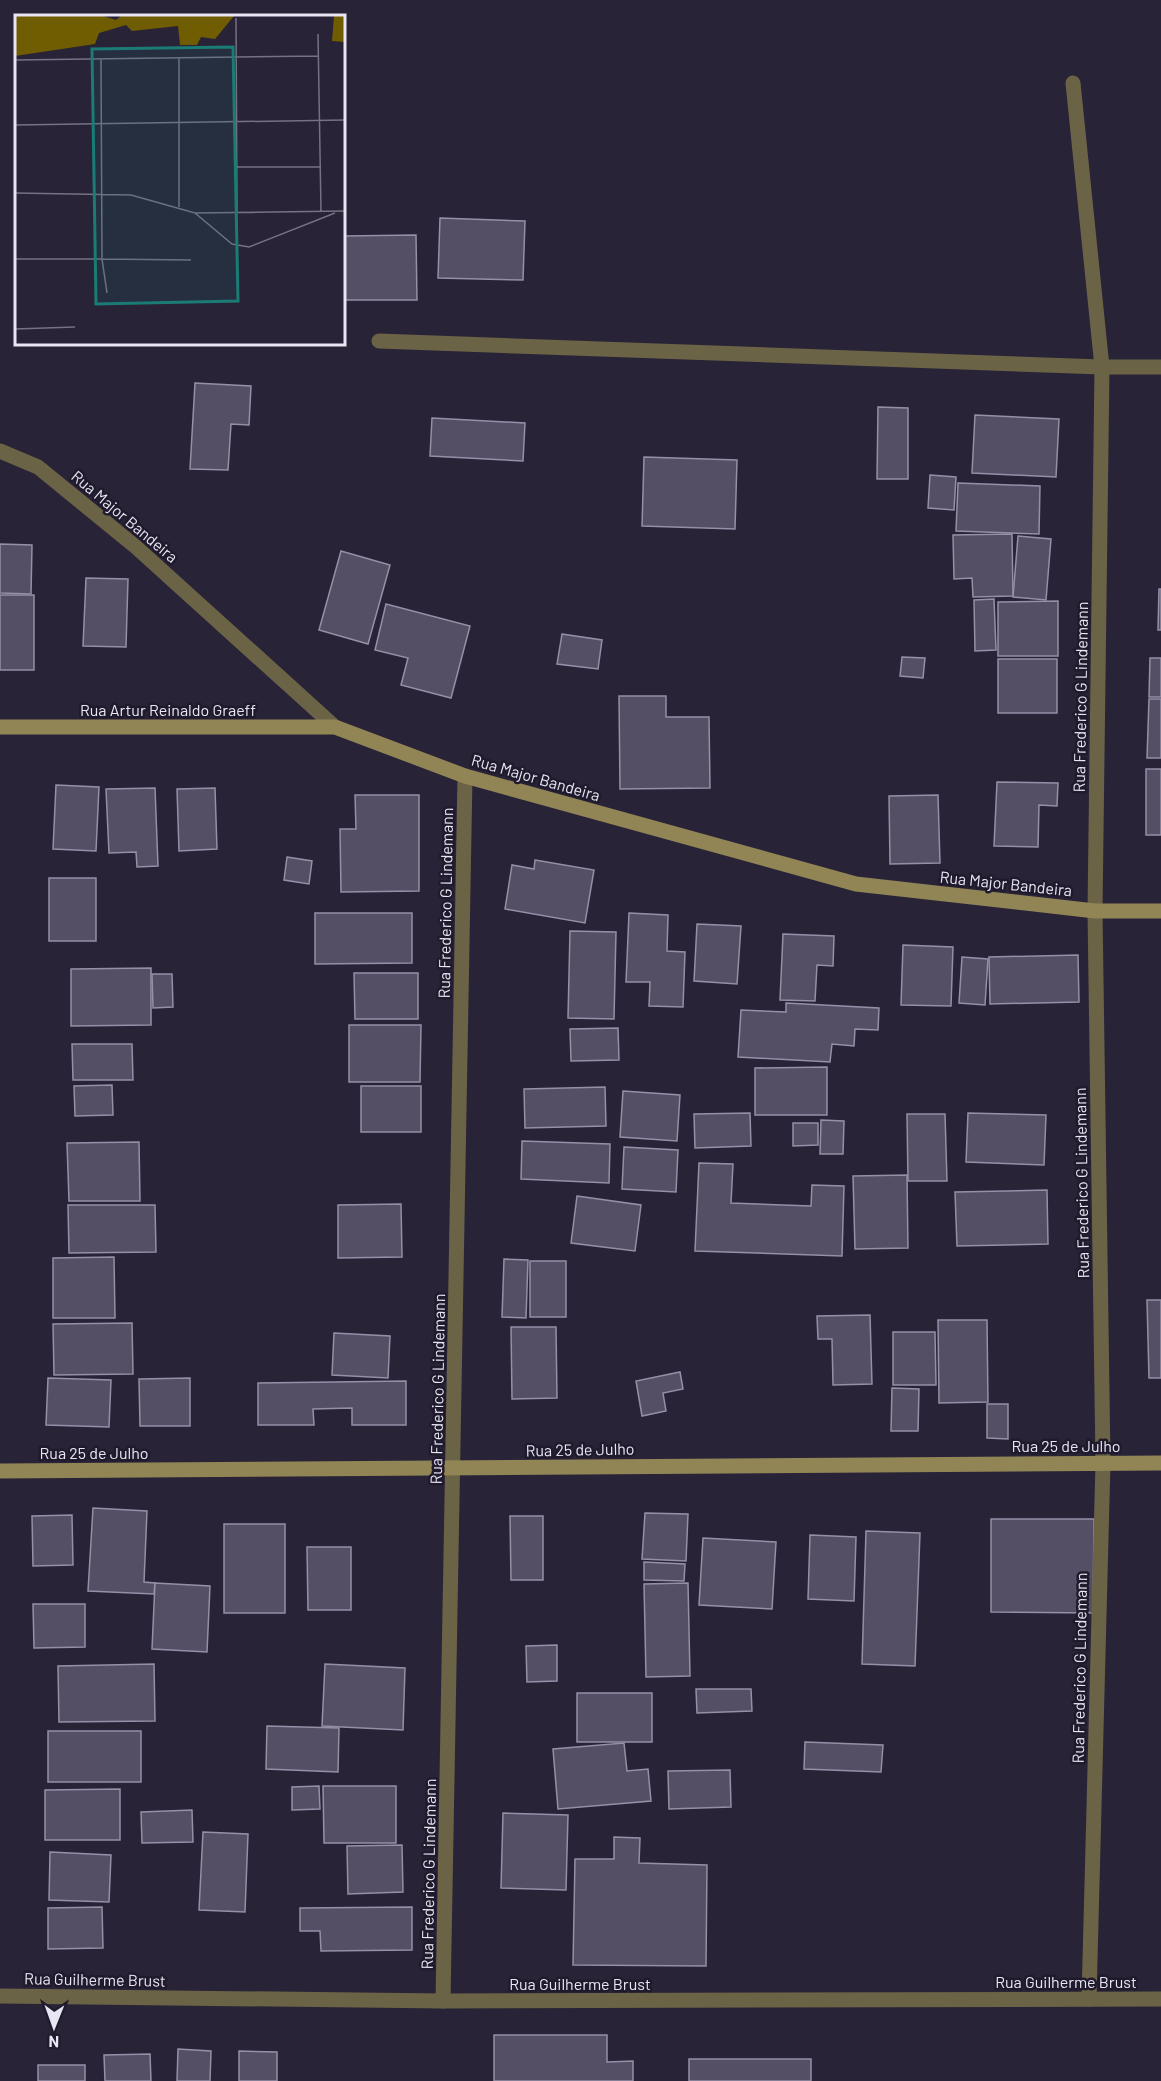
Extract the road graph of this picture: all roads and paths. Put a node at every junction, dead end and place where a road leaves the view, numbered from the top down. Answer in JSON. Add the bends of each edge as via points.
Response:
{"nodes":[{"id":1,"x":1073,"y":83,"type":"dead end"},
{"id":2,"x":379,"y":341,"type":"dead end"},
{"id":3,"x":1102,"y":367,"type":"junction"},
{"id":4,"x":1161,"y":367,"type":"edge"},
{"id":5,"x":0,"y":451,"type":"edge"},
{"id":6,"x":0,"y":727,"type":"edge"},
{"id":7,"x":335,"y":727,"type":"junction"},
{"id":8,"x":465,"y":776,"type":"junction"},
{"id":9,"x":1095,"y":911,"type":"junction"},
{"id":10,"x":1161,"y":911,"type":"edge"},
{"id":11,"x":1102,"y":1462,"type":"junction"},
{"id":12,"x":1161,"y":1463,"type":"edge"},
{"id":13,"x":454,"y":1468,"type":"junction"},
{"id":14,"x":0,"y":1470,"type":"edge"},
{"id":15,"x":0,"y":1996,"type":"edge"},
{"id":16,"x":1089,"y":1999,"type":"junction"},
{"id":17,"x":1161,"y":1999,"type":"edge"},
{"id":18,"x":443,"y":2001,"type":"junction"}],
"edges":[{"from":1,"to":3,"type":"street","name":"Rua Frederico G Lindemann"},
{"from":2,"to":3,"type":"street"},
{"from":3,"to":4,"type":"street"},
{"from":3,"to":9,"type":"street","name":"Rua Frederico G Lindemann"},
{"from":5,"to":7,"type":"street","name":"Rua Major Bandeira","via":[[38,467],[136,547]]},
{"from":6,"to":7,"type":"main road","name":"Rua Artur Reinaldo Graeff"},
{"from":7,"to":8,"type":"main road","name":"Rua Major Bandeira"},
{"from":8,"to":9,"type":"main road","name":"Rua Major Bandeira","via":[[856,884]]},
{"from":8,"to":13,"type":"street","name":"Rua Frederico G Lindemann"},
{"from":9,"to":10,"type":"main road","name":"Rua Major Bandeira"},
{"from":9,"to":11,"type":"street","name":"Rua Frederico G Lindemann"},
{"from":11,"to":12,"type":"main road","name":"Rua 25 de Julho"},
{"from":11,"to":13,"type":"main road","name":"Rua 25 de Julho"},
{"from":11,"to":16,"type":"street","name":"Rua Frederico G Lindemann"},
{"from":13,"to":14,"type":"main road","name":"Rua 25 de Julho"},
{"from":13,"to":18,"type":"street","name":"Rua Frederico G Lindemann"},
{"from":15,"to":18,"type":"street","name":"Rua Guilherme Brust"},
{"from":16,"to":17,"type":"street","name":"Rua Guilherme Brust"},
{"from":16,"to":18,"type":"street","name":"Rua Guilherme Brust"}]}
